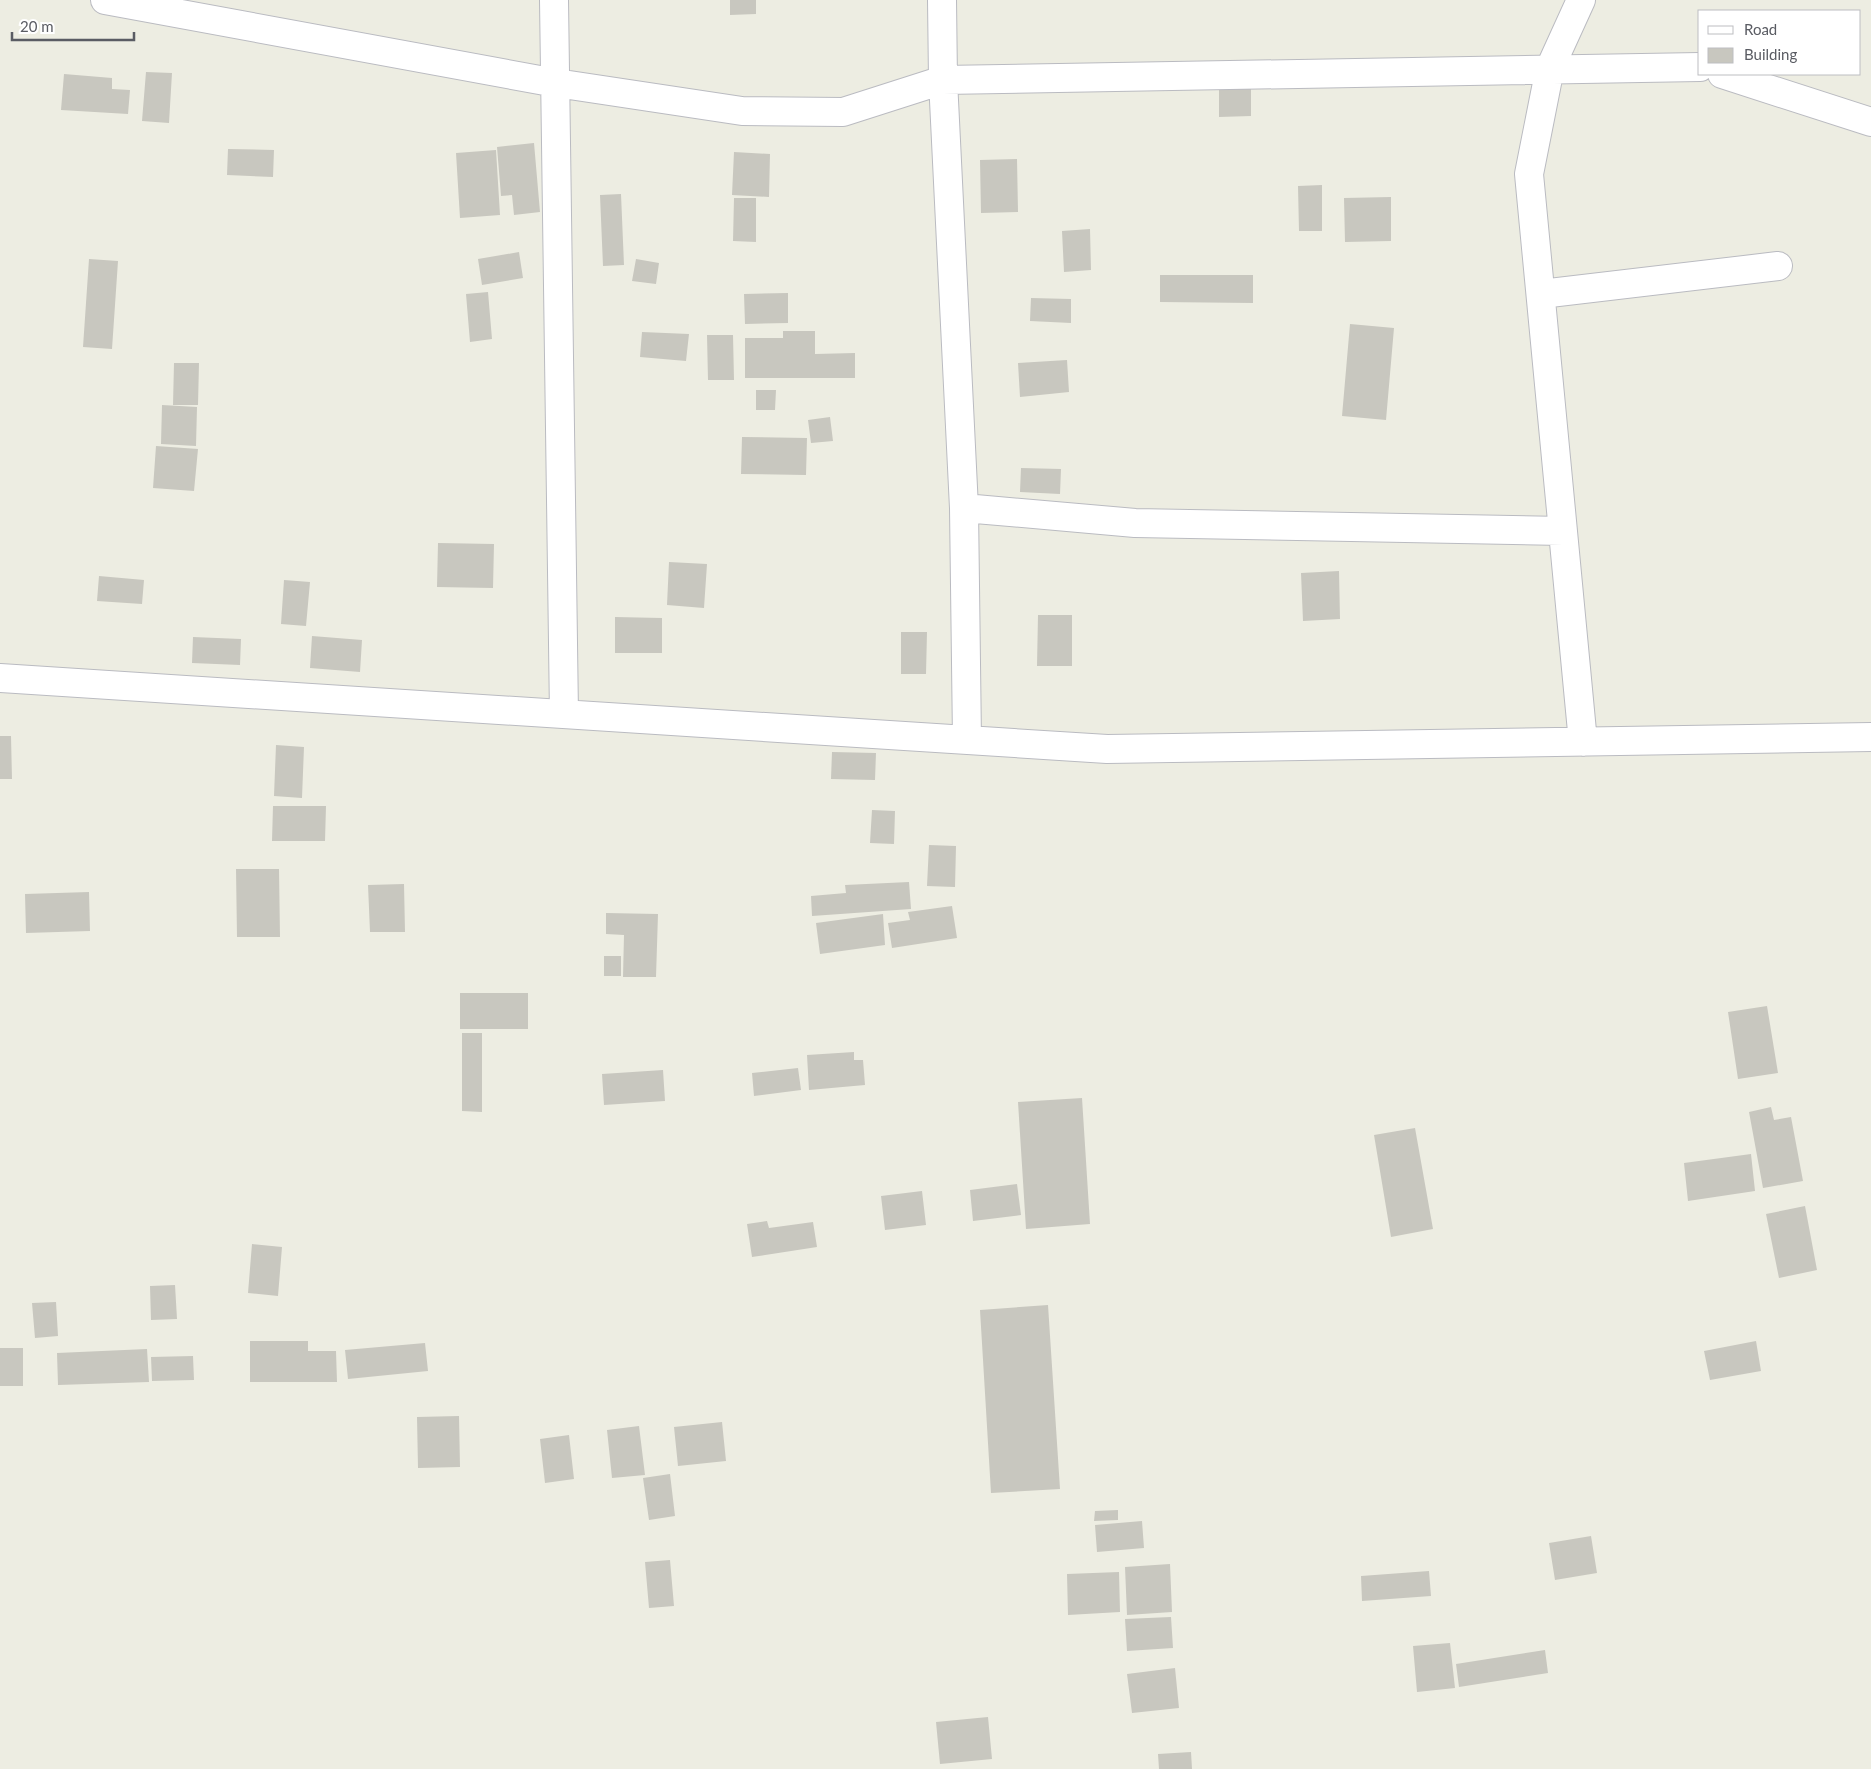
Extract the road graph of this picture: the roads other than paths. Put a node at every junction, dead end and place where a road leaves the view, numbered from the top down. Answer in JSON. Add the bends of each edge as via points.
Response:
{"nodes":[{"id":1,"x":105,"y":0,"type":"edge"},
{"id":2,"x":554,"y":0,"type":"edge"},
{"id":3,"x":942,"y":0,"type":"edge"},
{"id":4,"x":1581,"y":0,"type":"edge"},
{"id":5,"x":1698,"y":67,"type":"edge"},
{"id":6,"x":1550,"y":68,"type":"junction"},
{"id":7,"x":1725,"y":75,"type":"edge"},
{"id":8,"x":943,"y":80,"type":"junction"},
{"id":9,"x":556,"y":83,"type":"junction"},
{"id":10,"x":1871,"y":122,"type":"edge"},
{"id":11,"x":1778,"y":266,"type":"dead end"},
{"id":12,"x":1541,"y":294,"type":"junction"},
{"id":13,"x":964,"y":508,"type":"junction"},
{"id":14,"x":1563,"y":531,"type":"junction"},
{"id":15,"x":0,"y":678,"type":"edge"},
{"id":16,"x":564,"y":714,"type":"junction"},
{"id":17,"x":1871,"y":737,"type":"edge"},
{"id":18,"x":967,"y":740,"type":"junction"},
{"id":19,"x":1583,"y":742,"type":"junction"}],
"edges":[{"from":1,"to":9,"type":"street"},
{"from":2,"to":9,"type":"street"},
{"from":3,"to":8,"type":"street"},
{"from":4,"to":6,"type":"street"},
{"from":5,"to":6,"type":"street"},
{"from":6,"to":8,"type":"street"},
{"from":6,"to":12,"type":"street","via":[[1529,174]]},
{"from":7,"to":10,"type":"street"},
{"from":8,"to":9,"type":"street","via":[[843,112],[742,111]]},
{"from":8,"to":13,"type":"street"},
{"from":9,"to":16,"type":"street"},
{"from":11,"to":12,"type":"street"},
{"from":12,"to":14,"type":"street"},
{"from":13,"to":14,"type":"street","via":[[1135,522]]},
{"from":13,"to":18,"type":"street"},
{"from":14,"to":19,"type":"street"},
{"from":15,"to":16,"type":"street"},
{"from":16,"to":18,"type":"street"},
{"from":17,"to":19,"type":"street"},
{"from":18,"to":19,"type":"street","via":[[1107,749]]}]}
